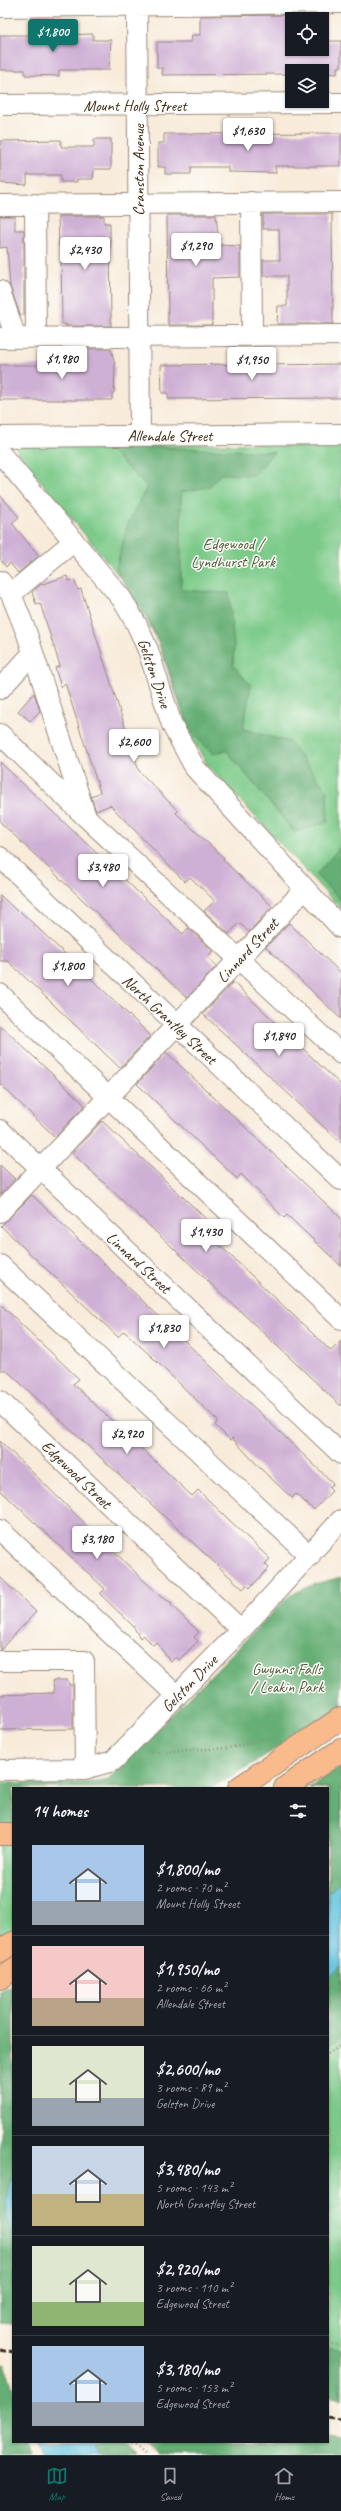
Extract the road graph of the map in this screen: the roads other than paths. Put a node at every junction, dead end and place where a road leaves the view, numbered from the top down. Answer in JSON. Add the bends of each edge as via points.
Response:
{"nodes":[{"id":1,"x":137,"y":2,"type":"edge"},
{"id":2,"x":253,"y":2,"type":"edge"},
{"id":3,"x":33,"y":3,"type":"edge"},
{"id":4,"x":341,"y":3,"type":"edge"},
{"id":5,"x":0,"y":6,"type":"edge"},
{"id":6,"x":341,"y":103,"type":"edge"},
{"id":7,"x":0,"y":105,"type":"edge"},
{"id":8,"x":138,"y":105,"type":"junction"},
{"id":9,"x":251,"y":202,"type":"junction"},
{"id":10,"x":341,"y":202,"type":"edge"},
{"id":11,"x":139,"y":203,"type":"junction"},
{"id":12,"x":35,"y":204,"type":"junction"},
{"id":13,"x":0,"y":205,"type":"edge"},
{"id":14,"x":0,"y":290,"type":"edge"},
{"id":15,"x":252,"y":335,"type":"junction"},
{"id":16,"x":341,"y":335,"type":"edge"},
{"id":17,"x":139,"y":336,"type":"junction"},
{"id":18,"x":36,"y":337,"type":"junction"},
{"id":19,"x":8,"y":338,"type":"edge"},
{"id":20,"x":341,"y":434,"type":"edge"},
{"id":21,"x":140,"y":436,"type":"junction"},
{"id":22,"x":0,"y":437,"type":"edge"},
{"id":23,"x":0,"y":453,"type":"edge"},
{"id":24,"x":74,"y":541,"type":"junction"},
{"id":25,"x":5,"y":588,"type":"edge"},
{"id":26,"x":33,"y":653,"type":"junction"},
{"id":27,"x":0,"y":689,"type":"edge"},
{"id":28,"x":0,"y":734,"type":"edge"},
{"id":29,"x":87,"y":818,"type":"junction"},
{"id":30,"x":0,"y":857,"type":"edge"},
{"id":31,"x":305,"y":889,"type":"junction"},
{"id":32,"x":341,"y":928,"type":"edge"},
{"id":33,"x":238,"y":959,"type":"junction"},
{"id":34,"x":0,"y":994,"type":"edge"},
{"id":35,"x":176,"y":1026,"type":"junction"},
{"id":36,"x":341,"y":1054,"type":"edge"},
{"id":37,"x":109,"y":1097,"type":"junction"},
{"id":38,"x":0,"y":1130,"type":"edge"},
{"id":39,"x":41,"y":1169,"type":"junction"},
{"id":40,"x":341,"y":1180,"type":"edge"},
{"id":41,"x":0,"y":1212,"type":"edge"},
{"id":42,"x":0,"y":1265,"type":"edge"},
{"id":43,"x":341,"y":1319,"type":"edge"},
{"id":44,"x":0,"y":1401,"type":"edge"},
{"id":45,"x":341,"y":1454,"type":"edge"},
{"id":46,"x":341,"y":1520,"type":"edge"},
{"id":47,"x":0,"y":1530,"type":"edge"},
{"id":48,"x":310,"y":1556,"type":"junction"},
{"id":49,"x":241,"y":1630,"type":"junction"},
{"id":50,"x":0,"y":1661,"type":"edge"},
{"id":51,"x":176,"y":1696,"type":"junction"},
{"id":52,"x":341,"y":1718,"type":"edge"},
{"id":53,"x":341,"y":1750,"type":"edge"},
{"id":54,"x":86,"y":1769,"type":"junction"},
{"id":55,"x":0,"y":1770,"type":"edge"},
{"id":56,"x":240,"y":1787,"type":"edge"},
{"id":57,"x":286,"y":1787,"type":"edge"},
{"id":58,"x":0,"y":1834,"type":"edge"},
{"id":59,"x":12,"y":1834,"type":"edge"},
{"id":60,"x":12,"y":1944,"type":"edge"},
{"id":61,"x":0,"y":1951,"type":"edge"},
{"id":62,"x":12,"y":1971,"type":"edge"},
{"id":63,"x":0,"y":1978,"type":"edge"}],
"edges":[{"from":1,"to":2,"type":"street"},
{"from":1,"to":3,"type":"street"},
{"from":1,"to":8,"type":"street","name":"Cranston Avenue"},
{"from":2,"to":4,"type":"street"},
{"from":3,"to":5,"type":"street"},
{"from":6,"to":8,"type":"street","name":"Mount Holly Street"},
{"from":7,"to":8,"type":"street","name":"Mount Holly Street"},
{"from":8,"to":11,"type":"street","name":"Cranston Avenue"},
{"from":9,"to":10,"type":"street"},
{"from":9,"to":11,"type":"street"},
{"from":9,"to":15,"type":"street"},
{"from":11,"to":12,"type":"street"},
{"from":11,"to":17,"type":"street","name":"Cranston Avenue"},
{"from":12,"to":13,"type":"street"},
{"from":12,"to":18,"type":"street"},
{"from":14,"to":19,"type":"street"},
{"from":15,"to":16,"type":"street"},
{"from":15,"to":17,"type":"street"},
{"from":17,"to":18,"type":"street"},
{"from":17,"to":21,"type":"street","name":"Cranston Avenue"},
{"from":18,"to":19,"type":"street"},
{"from":20,"to":21,"type":"street","name":"Allendale Street"},
{"from":21,"to":22,"type":"street","name":"Allendale Street"},
{"from":23,"to":24,"type":"street","name":"Gelston Drive"},
{"from":24,"to":25,"type":"street"},
{"from":24,"to":31,"type":"street","name":"Gelston Drive","via":[[122,598],[137,625],[148,650],[172,725],[195,768]]},
{"from":25,"to":26,"type":"street"},
{"from":26,"to":27,"type":"street"},
{"from":26,"to":29,"type":"street"},
{"from":28,"to":29,"type":"street"},
{"from":29,"to":33,"type":"street"},
{"from":30,"to":35,"type":"street","name":"North Grantley Street"},
{"from":31,"to":32,"type":"street","name":"Gelston Drive"},
{"from":31,"to":33,"type":"street","name":"Linnard Street"},
{"from":33,"to":35,"type":"street","name":"Linnard Street"},
{"from":33,"to":36,"type":"street"},
{"from":34,"to":37,"type":"street"},
{"from":35,"to":37,"type":"street","name":"Linnard Street"},
{"from":35,"to":40,"type":"street","name":"North Grantley Street"},
{"from":37,"to":39,"type":"street","name":"Linnard Street"},
{"from":37,"to":43,"type":"street"},
{"from":38,"to":39,"type":"street","name":"Linnard Street"},
{"from":39,"to":41,"type":"street","name":"Linnard Street"},
{"from":39,"to":45,"type":"street","name":"Linnard Street"},
{"from":42,"to":48,"type":"street"},
{"from":44,"to":49,"type":"street","name":"Edgewood Street"},
{"from":46,"to":48,"type":"street","name":"Gelston Drive"},
{"from":47,"to":51,"type":"street"},
{"from":48,"to":49,"type":"street","name":"Gelston Drive"},
{"from":49,"to":51,"type":"street","name":"Gelston Drive"},
{"from":50,"to":54,"type":"street","via":[[84,1661]]},
{"from":51,"to":54,"type":"street","name":"Gelston Drive","via":[[113,1761]]},
{"from":52,"to":56,"type":"main road"},
{"from":53,"to":57,"type":"main road"},
{"from":54,"to":55,"type":"street","name":"Gelston Drive"},
{"from":58,"to":59,"type":"main road"},
{"from":60,"to":61,"type":"main road"},
{"from":62,"to":63,"type":"main road"}]}
